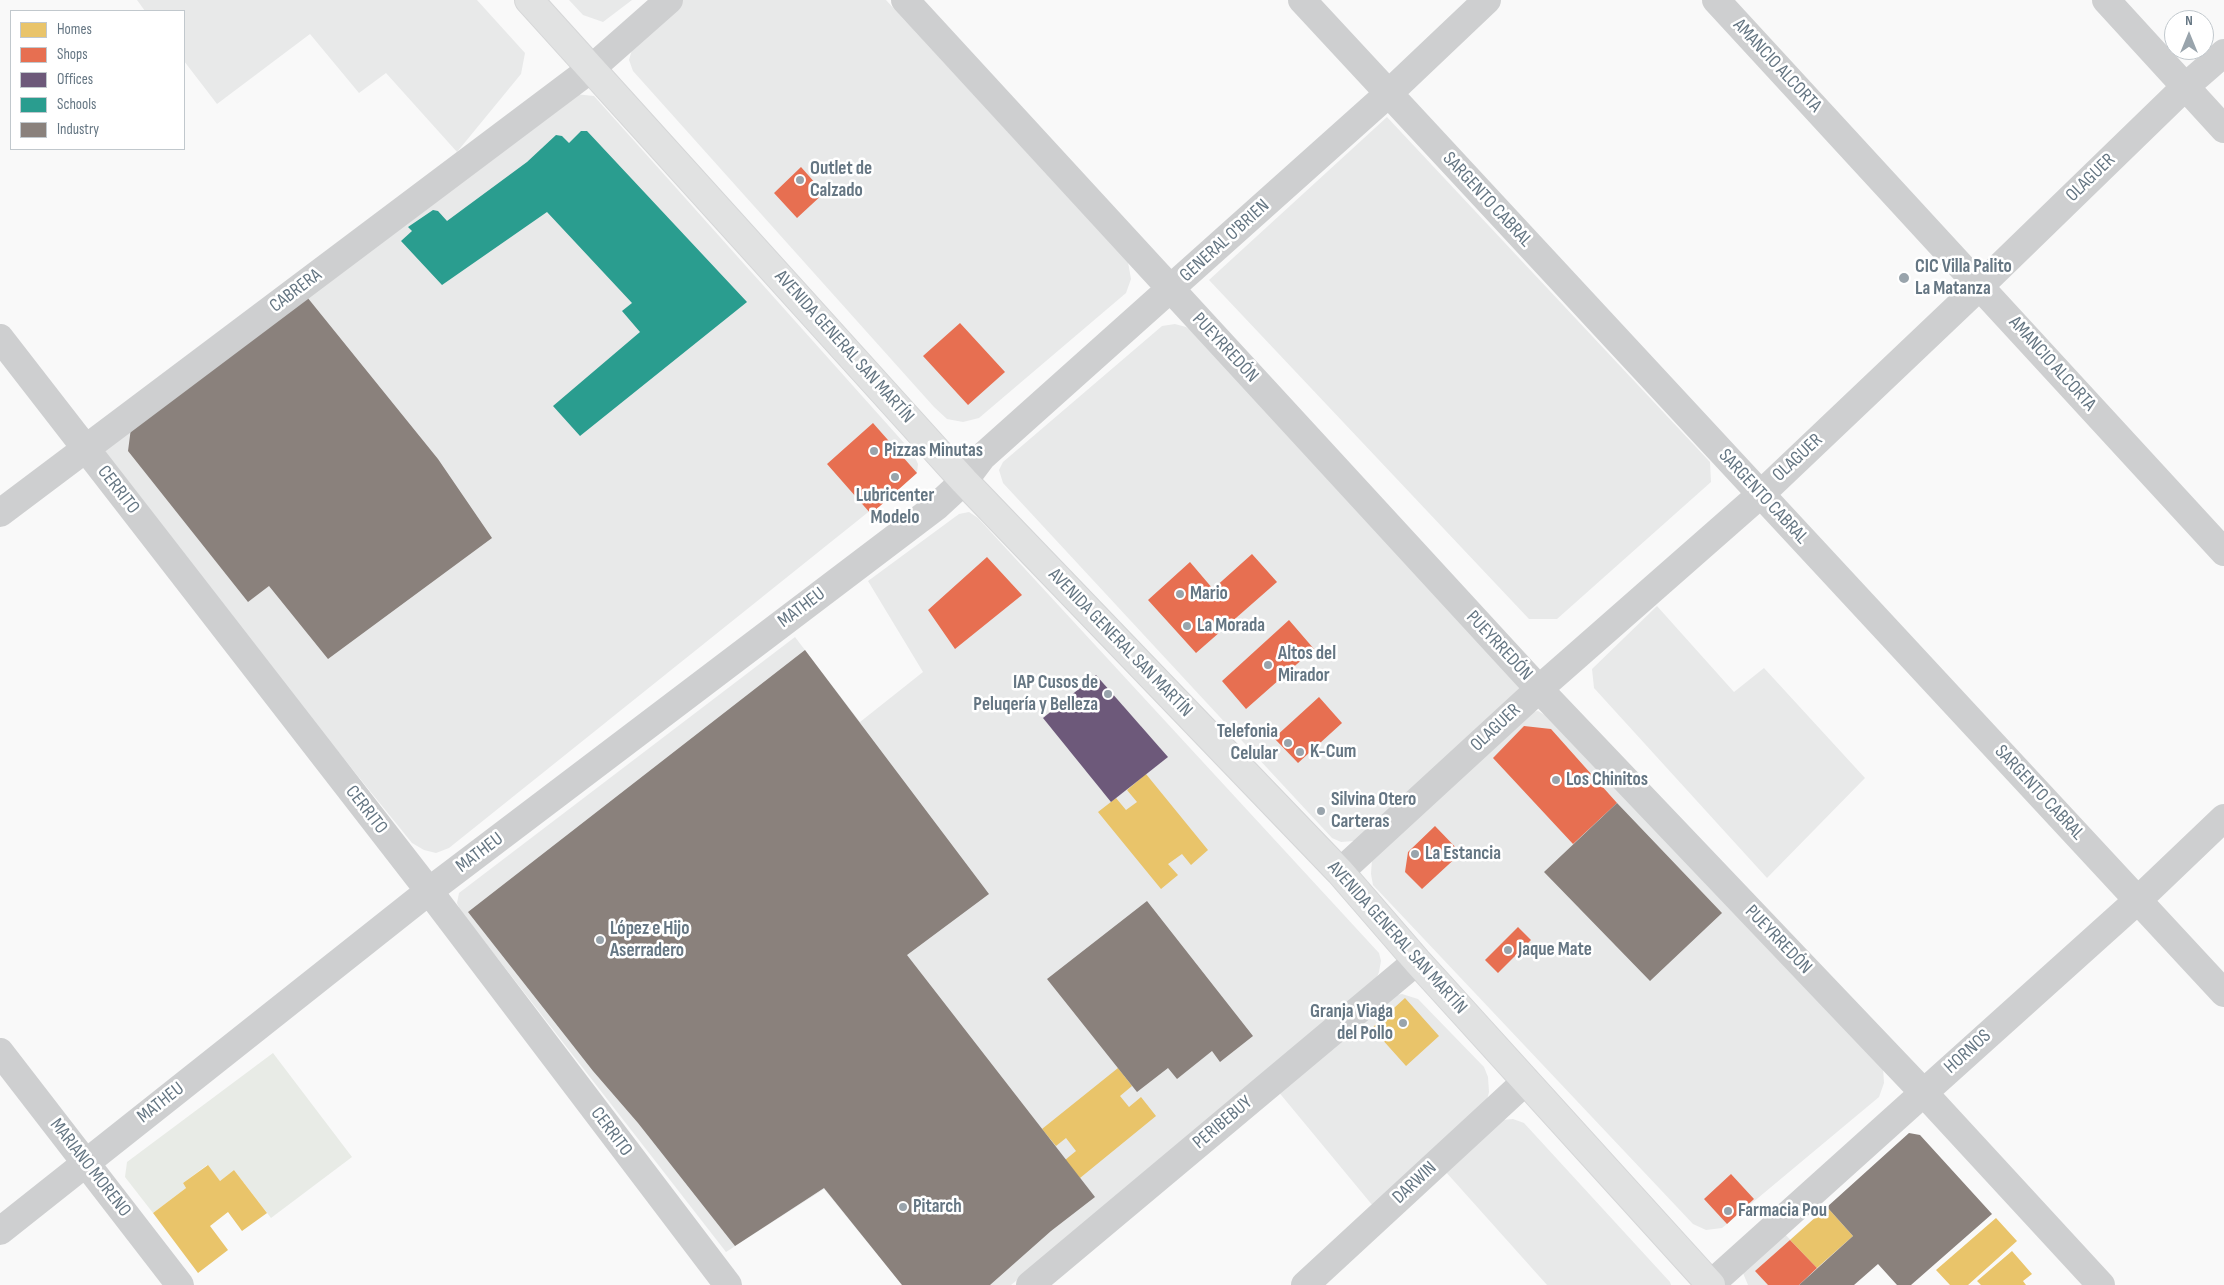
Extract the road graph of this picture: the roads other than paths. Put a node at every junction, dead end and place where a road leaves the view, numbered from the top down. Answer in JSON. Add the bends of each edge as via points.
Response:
{"nodes":[{"id":1,"x":529,"y":0,"type":"edge"},
{"id":2,"x":669,"y":0,"type":"edge"},
{"id":3,"x":904,"y":0,"type":"edge"},
{"id":4,"x":1302,"y":0,"type":"edge"},
{"id":5,"x":1486,"y":0,"type":"edge"},
{"id":6,"x":1716,"y":0,"type":"edge"},
{"id":7,"x":2106,"y":0,"type":"edge"},
{"id":8,"x":2224,"y":53,"type":"edge"},
{"id":9,"x":592,"y":68,"type":"junction"},
{"id":10,"x":2185,"y":87,"type":"junction"},
{"id":11,"x":1388,"y":94,"type":"junction"},
{"id":12,"x":2224,"y":129,"type":"edge"},
{"id":13,"x":1980,"y":286,"type":"junction"},
{"id":14,"x":1172,"y":290,"type":"junction"},
{"id":15,"x":0,"y":338,"type":"edge"},
{"id":16,"x":86,"y":449,"type":"junction"},
{"id":17,"x":964,"y":481,"type":"junction"},
{"id":18,"x":1760,"y":494,"type":"junction"},
{"id":19,"x":0,"y":513,"type":"edge"},
{"id":20,"x":2224,"y":552,"type":"edge"},
{"id":21,"x":1539,"y":689,"type":"junction"},
{"id":22,"x":2224,"y":818,"type":"edge"},
{"id":23,"x":1340,"y":872,"type":"junction"},
{"id":24,"x":428,"y":891,"type":"junction"},
{"id":25,"x":2138,"y":900,"type":"junction"},
{"id":26,"x":1417,"y":961,"type":"junction"},
{"id":27,"x":2224,"y":993,"type":"edge"},
{"id":28,"x":0,"y":1052,"type":"edge"},
{"id":29,"x":1526,"y":1081,"type":"junction"},
{"id":30,"x":1923,"y":1092,"type":"junction"},
{"id":31,"x":86,"y":1162,"type":"junction"},
{"id":32,"x":0,"y":1231,"type":"edge"},
{"id":33,"x":180,"y":1285,"type":"edge"},
{"id":34,"x":728,"y":1285,"type":"edge"},
{"id":35,"x":1030,"y":1285,"type":"edge"},
{"id":36,"x":1304,"y":1285,"type":"edge"},
{"id":37,"x":1711,"y":1285,"type":"edge"},
{"id":38,"x":2101,"y":1285,"type":"edge"}],
"edges":[{"from":1,"to":9,"type":"main road","name":"AVENIDA GENERAL SAN MARTÍN"},
{"from":2,"to":9,"type":"street","name":"CABRERA"},
{"from":3,"to":14,"type":"street","name":"PUEYRREDÓN"},
{"from":4,"to":11,"type":"street","name":"SARGENTO CABRAL"},
{"from":5,"to":11,"type":"street","name":"GENERAL O'BRIEN"},
{"from":6,"to":13,"type":"street","name":"AMANCIO ALCORTA"},
{"from":7,"to":10,"type":"street"},
{"from":8,"to":10,"type":"street","name":"OLAGUER"},
{"from":9,"to":16,"type":"street","name":"CABRERA"},
{"from":9,"to":17,"type":"main road","name":"AVENIDA GENERAL SAN MARTÍN"},
{"from":10,"to":12,"type":"street"},
{"from":10,"to":13,"type":"street","name":"OLAGUER"},
{"from":11,"to":14,"type":"street","name":"GENERAL O'BRIEN"},
{"from":11,"to":18,"type":"street","name":"SARGENTO CABRAL"},
{"from":13,"to":18,"type":"street","name":"OLAGUER"},
{"from":13,"to":20,"type":"street","name":"AMANCIO ALCORTA"},
{"from":14,"to":17,"type":"street","name":"GENERAL O'BRIEN","via":[[982,457]]},
{"from":14,"to":21,"type":"street","name":"PUEYRREDÓN"},
{"from":15,"to":16,"type":"street","name":"CERRITO"},
{"from":16,"to":19,"type":"street","name":"CABRERA"},
{"from":16,"to":24,"type":"street","name":"CERRITO"},
{"from":17,"to":23,"type":"main road","name":"AVENIDA GENERAL SAN MARTÍN"},
{"from":17,"to":24,"type":"street","name":"MATHEU","via":[[937,506]]},
{"from":18,"to":21,"type":"street","name":"OLAGUER"},
{"from":18,"to":25,"type":"street","name":"SARGENTO CABRAL"},
{"from":21,"to":23,"type":"street","name":"OLAGUER"},
{"from":21,"to":30,"type":"street","name":"PUEYRREDÓN"},
{"from":22,"to":25,"type":"street","name":"HORNOS"},
{"from":23,"to":26,"type":"main road","name":"AVENIDA GENERAL SAN MARTÍN"},
{"from":24,"to":31,"type":"street","name":"MATHEU"},
{"from":24,"to":34,"type":"street","name":"CERRITO"},
{"from":25,"to":27,"type":"street","name":"SARGENTO CABRAL"},
{"from":25,"to":30,"type":"street","name":"HORNOS"},
{"from":26,"to":29,"type":"main road","name":"AVENIDA GENERAL SAN MARTÍN"},
{"from":26,"to":35,"type":"street","name":"PERIBEBUY"},
{"from":28,"to":31,"type":"street","name":"MARIANO MORENO"},
{"from":29,"to":36,"type":"street","name":"DARWIN"},
{"from":29,"to":37,"type":"main road","name":"AVENIDA GENERAL SAN MARTÍN"},
{"from":30,"to":37,"type":"street","name":"HORNOS"},
{"from":30,"to":38,"type":"street","name":"PUEYRREDÓN"},
{"from":31,"to":32,"type":"street","name":"MATHEU"},
{"from":31,"to":33,"type":"street","name":"MARIANO MORENO"}]}
